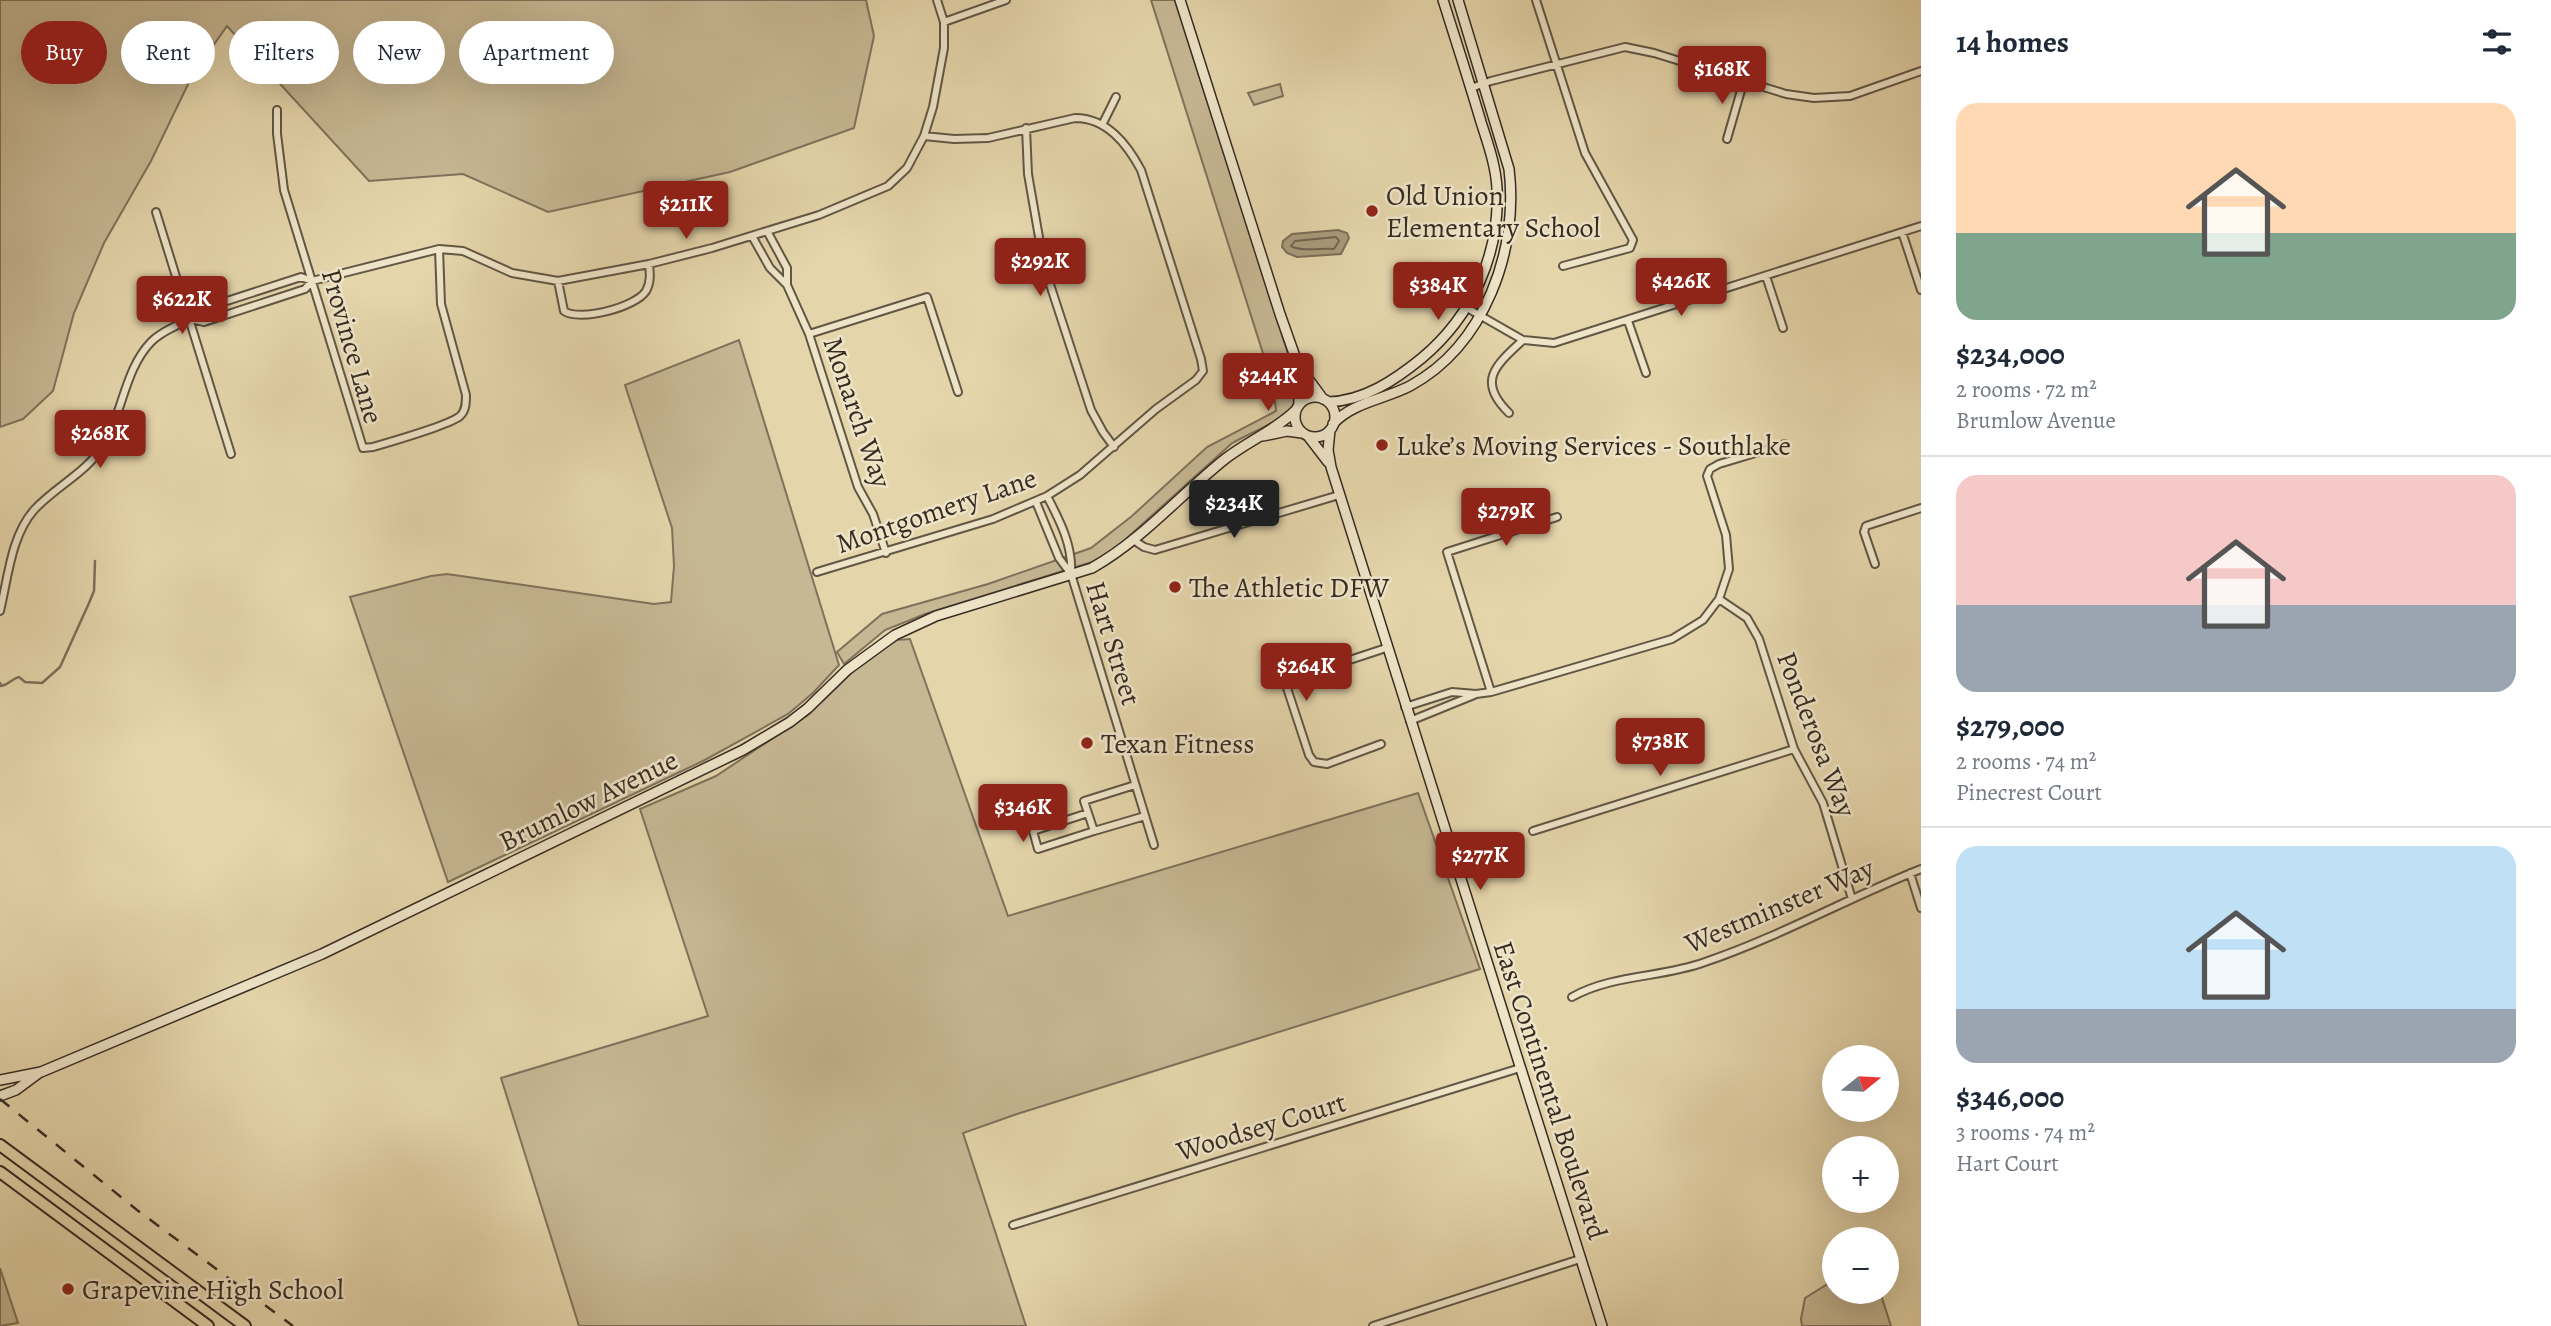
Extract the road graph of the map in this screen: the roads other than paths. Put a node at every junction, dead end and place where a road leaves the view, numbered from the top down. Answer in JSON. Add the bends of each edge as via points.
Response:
{"nodes":[{"id":1,"x":937,"y":0,"type":"edge"},
{"id":2,"x":1006,"y":0,"type":"edge"},
{"id":3,"x":1180,"y":0,"type":"edge"},
{"id":4,"x":1443,"y":0,"type":"edge"},
{"id":5,"x":1458,"y":0,"type":"edge"},
{"id":6,"x":1536,"y":0,"type":"edge"},
{"id":7,"x":944,"y":22,"type":"junction"},
{"id":8,"x":1556,"y":64,"type":"junction"},
{"id":9,"x":1921,"y":72,"type":"edge"},
{"id":10,"x":1744,"y":80,"type":"junction"},
{"id":11,"x":1484,"y":83,"type":"junction"},
{"id":12,"x":1471,"y":88,"type":"junction"},
{"id":13,"x":1116,"y":97,"type":"dead end"},
{"id":14,"x":277,"y":110,"type":"dead end"},
{"id":15,"x":1102,"y":125,"type":"junction"},
{"id":16,"x":1026,"y":128,"type":"junction"},
{"id":17,"x":924,"y":136,"type":"junction"},
{"id":18,"x":1727,"y":139,"type":"dead end"},
{"id":19,"x":156,"y":212,"type":"dead end"},
{"id":20,"x":1921,"y":226,"type":"edge"},
{"id":21,"x":767,"y":231,"type":"junction"},
{"id":22,"x":1902,"y":232,"type":"junction"},
{"id":23,"x":752,"y":236,"type":"junction"},
{"id":24,"x":439,"y":249,"type":"junction"},
{"id":25,"x":649,"y":264,"type":"junction"},
{"id":26,"x":1563,"y":266,"type":"dead end"},
{"id":27,"x":1766,"y":276,"type":"junction"},
{"id":28,"x":312,"y":281,"type":"junction"},
{"id":29,"x":558,"y":281,"type":"junction"},
{"id":30,"x":787,"y":285,"type":"junction"},
{"id":31,"x":1921,"y":290,"type":"edge"},
{"id":32,"x":250,"y":293,"type":"junction"},
{"id":33,"x":254,"y":306,"type":"junction"},
{"id":34,"x":1467,"y":308,"type":"junction"},
{"id":35,"x":1479,"y":316,"type":"junction"},
{"id":36,"x":191,"y":319,"type":"junction"},
{"id":37,"x":1628,"y":321,"type":"junction"},
{"id":38,"x":1783,"y":328,"type":"dead end"},
{"id":39,"x":809,"y":334,"type":"junction"},
{"id":40,"x":1523,"y":340,"type":"junction"},
{"id":41,"x":1298,"y":365,"type":"junction"},
{"id":42,"x":1646,"y":373,"type":"dead end"},
{"id":43,"x":958,"y":393,"type":"dead end"},
{"id":44,"x":1325,"y":401,"type":"junction"},
{"id":45,"x":1297,"y":408,"type":"junction"},
{"id":46,"x":1509,"y":413,"type":"dead end"},
{"id":47,"x":1331,"y":427,"type":"junction"},
{"id":48,"x":1305,"y":434,"type":"junction"},
{"id":49,"x":1258,"y":437,"type":"junction"},
{"id":50,"x":1785,"y":444,"type":"dead end"},
{"id":51,"x":1114,"y":447,"type":"junction"},
{"id":52,"x":231,"y":454,"type":"dead end"},
{"id":53,"x":1331,"y":467,"type":"junction"},
{"id":54,"x":1339,"y":495,"type":"junction"},
{"id":55,"x":1047,"y":496,"type":"junction"},
{"id":56,"x":1036,"y":502,"type":"junction"},
{"id":57,"x":1921,"y":508,"type":"edge"},
{"id":58,"x":1557,"y":517,"type":"dead end"},
{"id":59,"x":1135,"y":541,"type":"junction"},
{"id":60,"x":886,"y":553,"type":"junction"},
{"id":61,"x":1875,"y":564,"type":"dead end"},
{"id":62,"x":817,"y":572,"type":"dead end"},
{"id":63,"x":1071,"y":574,"type":"junction"},
{"id":64,"x":1719,"y":599,"type":"junction"},
{"id":65,"x":0,"y":611,"type":"edge"},
{"id":66,"x":1386,"y":648,"type":"junction"},
{"id":67,"x":1491,"y":692,"type":"junction"},
{"id":68,"x":1476,"y":694,"type":"junction"},
{"id":69,"x":1405,"y":708,"type":"junction"},
{"id":70,"x":1410,"y":721,"type":"junction"},
{"id":71,"x":1381,"y":744,"type":"dead end"},
{"id":72,"x":1794,"y":749,"type":"junction"},
{"id":73,"x":1135,"y":785,"type":"junction"},
{"id":74,"x":1088,"y":813,"type":"junction"},
{"id":75,"x":1145,"y":816,"type":"junction"},
{"id":76,"x":1094,"y":831,"type":"junction"},
{"id":77,"x":1533,"y":831,"type":"dead end"},
{"id":78,"x":1154,"y":845,"type":"dead end"},
{"id":79,"x":1921,"y":869,"type":"edge"},
{"id":80,"x":1910,"y":873,"type":"junction"},
{"id":81,"x":1852,"y":899,"type":"junction"},
{"id":82,"x":1921,"y":908,"type":"edge"},
{"id":83,"x":1572,"y":998,"type":"dead end"},
{"id":84,"x":1520,"y":1068,"type":"junction"},
{"id":85,"x":41,"y":1072,"type":"junction"},
{"id":86,"x":0,"y":1080,"type":"edge"},
{"id":87,"x":0,"y":1096,"type":"edge"},
{"id":88,"x":0,"y":1145,"type":"edge"},
{"id":89,"x":0,"y":1172,"type":"edge"},
{"id":90,"x":1013,"y":1224,"type":"dead end"},
{"id":91,"x":1580,"y":1259,"type":"junction"},
{"id":92,"x":208,"y":1326,"type":"edge"},
{"id":93,"x":245,"y":1326,"type":"edge"},
{"id":94,"x":1373,"y":1326,"type":"edge"},
{"id":95,"x":1602,"y":1326,"type":"edge"}],
"edges":[{"from":1,"to":7,"type":"street"},
{"from":2,"to":7,"type":"street"},
{"from":3,"to":41,"type":"main road"},
{"from":4,"to":12,"type":"main road"},
{"from":5,"to":11,"type":"main road"},
{"from":6,"to":8,"type":"street"},
{"from":7,"to":17,"type":"street","via":[[940,76]]},
{"from":8,"to":10,"type":"street","via":[[1625,47]]},
{"from":8,"to":11,"type":"street"},
{"from":8,"to":26,"type":"street","via":[[1585,153],[1633,240],[1630,248]]},
{"from":9,"to":10,"type":"street","via":[[1850,96],[1814,98]]},
{"from":10,"to":18,"type":"street"},
{"from":11,"to":12,"type":"street"},
{"from":11,"to":35,"type":"main road","via":[[1512,188],[1507,248]]},
{"from":12,"to":34,"type":"main road","via":[[1495,172],[1497,200],[1492,245]]},
{"from":13,"to":15,"type":"street"},
{"from":14,"to":28,"type":"street","name":"Province Lane","via":[[284,190]]},
{"from":15,"to":16,"type":"street","via":[[1075,118]]},
{"from":15,"to":51,"type":"street","name":"Montgomery Lane","via":[[1128,148],[1141,170],[1202,365],[1200,376]]},
{"from":16,"to":17,"type":"street","via":[[988,138]]},
{"from":16,"to":51,"type":"street","via":[[1031,195],[1044,266],[1091,410]]},
{"from":17,"to":21,"type":"street","via":[[907,168],[888,186]]},
{"from":19,"to":36,"type":"street"},
{"from":20,"to":22,"type":"street"},
{"from":21,"to":23,"type":"street"},
{"from":21,"to":30,"type":"street","name":"Monarch Way","via":[[787,268]]},
{"from":22,"to":27,"type":"street"},
{"from":22,"to":31,"type":"street"},
{"from":23,"to":25,"type":"street"},
{"from":23,"to":30,"type":"street","name":"Monarch Way","via":[[770,268]]},
{"from":24,"to":28,"type":"street"},
{"from":24,"to":28,"type":"street","name":"Province Lane","via":[[441,304],[466,395],[465,408],[460,417],[373,447],[363,448],[359,442]]},
{"from":24,"to":29,"type":"street","via":[[463,251],[512,273]]},
{"from":25,"to":29,"type":"street"},
{"from":25,"to":29,"type":"street","via":[[650,277],[641,297],[603,312],[579,316],[564,311]]},
{"from":27,"to":37,"type":"street"},
{"from":27,"to":38,"type":"street"},
{"from":28,"to":32,"type":"street","via":[[301,277]]},
{"from":28,"to":33,"type":"street","via":[[305,289]]},
{"from":30,"to":39,"type":"street","name":"Monarch Way"},
{"from":32,"to":33,"type":"street"},
{"from":32,"to":36,"type":"street","via":[[199,310]]},
{"from":33,"to":36,"type":"street","via":[[204,322]]},
{"from":34,"to":35,"type":"street"},
{"from":34,"to":44,"type":"main road","via":[[1443,339],[1402,373],[1370,392],[1345,401]]},
{"from":35,"to":40,"type":"street"},
{"from":35,"to":47,"type":"main road","via":[[1453,351],[1426,376],[1346,413]]},
{"from":36,"to":52,"type":"street"},
{"from":36,"to":65,"type":"street","via":[[170,327],[151,342],[133,366],[120,414],[103,446],[34,511],[19,534]]},
{"from":37,"to":40,"type":"street","via":[[1554,343]]},
{"from":37,"to":42,"type":"street"},
{"from":39,"to":43,"type":"street","via":[[927,298]]},
{"from":39,"to":60,"type":"street","name":"Monarch Way","via":[[858,486]]},
{"from":40,"to":46,"type":"street","via":[[1493,370],[1494,394]]},
{"from":41,"to":44,"type":"main road"},
{"from":41,"to":45,"type":"main road"},
{"from":44,"to":45,"type":"main road","via":[[1310,398]]},
{"from":44,"to":47,"type":"main road","via":[[1334,412]]},
{"from":45,"to":48,"type":"main road","via":[[1296,423]]},
{"from":45,"to":49,"type":"main road","name":"Brumlow Avenue"},
{"from":47,"to":48,"type":"main road","via":[[1320,436]]},
{"from":47,"to":53,"type":"main road","name":"East Continental Boulevard"},
{"from":48,"to":49,"type":"main road","name":"Brumlow Avenue","via":[[1287,431]]},
{"from":48,"to":53,"type":"main road","name":"East Continental Boulevard"},
{"from":49,"to":59,"type":"main road","name":"Brumlow Avenue","via":[[1213,469]]},
{"from":50,"to":64,"type":"street","via":[[1719,464],[1707,476],[1728,549],[1729,569]]},
{"from":51,"to":55,"type":"street","name":"Montgomery Lane"},
{"from":53,"to":54,"type":"main road","name":"East Continental Boulevard"},
{"from":54,"to":59,"type":"street","via":[[1155,550]]},
{"from":54,"to":66,"type":"main road","name":"East Continental Boulevard"},
{"from":55,"to":56,"type":"street","name":"Montgomery Lane"},
{"from":55,"to":63,"type":"street","via":[[1069,548]]},
{"from":56,"to":60,"type":"street","name":"Montgomery Lane"},
{"from":56,"to":63,"type":"street","via":[[1059,558]]},
{"from":57,"to":61,"type":"street","via":[[1866,526]]},
{"from":58,"to":67,"type":"street","via":[[1447,552]]},
{"from":59,"to":63,"type":"main road","name":"Brumlow Avenue","via":[[1092,568]]},
{"from":60,"to":62,"type":"street","name":"Montgomery Lane"},
{"from":63,"to":73,"type":"street","name":"Hart Street"},
{"from":63,"to":85,"type":"main road","name":"Brumlow Avenue","via":[[912,626],[847,670],[790,722],[743,750],[322,954]]},
{"from":64,"to":67,"type":"street","via":[[1703,620],[1672,639]]},
{"from":64,"to":72,"type":"street","name":"Ponderosa Way","via":[[1754,627]]},
{"from":66,"to":69,"type":"main road","name":"East Continental Boulevard"},
{"from":66,"to":71,"type":"street","via":[[1298,677],[1287,688],[1314,762],[1327,764]]},
{"from":67,"to":68,"type":"street"},
{"from":68,"to":69,"type":"street","via":[[1452,692]]},
{"from":68,"to":70,"type":"street"},
{"from":69,"to":70,"type":"main road","name":"East Continental Boulevard"},
{"from":70,"to":84,"type":"main road","name":"East Continental Boulevard"},
{"from":72,"to":77,"type":"street"},
{"from":72,"to":81,"type":"street","name":"Ponderosa Way","via":[[1823,803]]},
{"from":73,"to":74,"type":"street","via":[[1084,801]]},
{"from":73,"to":75,"type":"street","name":"Hart Street"},
{"from":74,"to":76,"type":"street"},
{"from":74,"to":76,"type":"street","via":[[1033,831],[1038,849]]},
{"from":75,"to":76,"type":"street"},
{"from":75,"to":78,"type":"street","name":"Hart Street"},
{"from":79,"to":80,"type":"street","name":"Westminster Way"},
{"from":80,"to":81,"type":"street","name":"Westminster Way"},
{"from":80,"to":82,"type":"street"},
{"from":81,"to":83,"type":"street","name":"Westminster Way","via":[[1701,964],[1612,982]]},
{"from":84,"to":90,"type":"street","name":"Woodsey Court"},
{"from":84,"to":91,"type":"main road","name":"East Continental Boulevard"},
{"from":85,"to":86,"type":"main road","name":"Brumlow Avenue"},
{"from":85,"to":87,"type":"main road","name":"Brumlow Avenue"},
{"from":88,"to":93,"type":"main road"},
{"from":89,"to":92,"type":"main road"},
{"from":91,"to":94,"type":"street"},
{"from":91,"to":95,"type":"main road","name":"East Continental Boulevard"}]}
